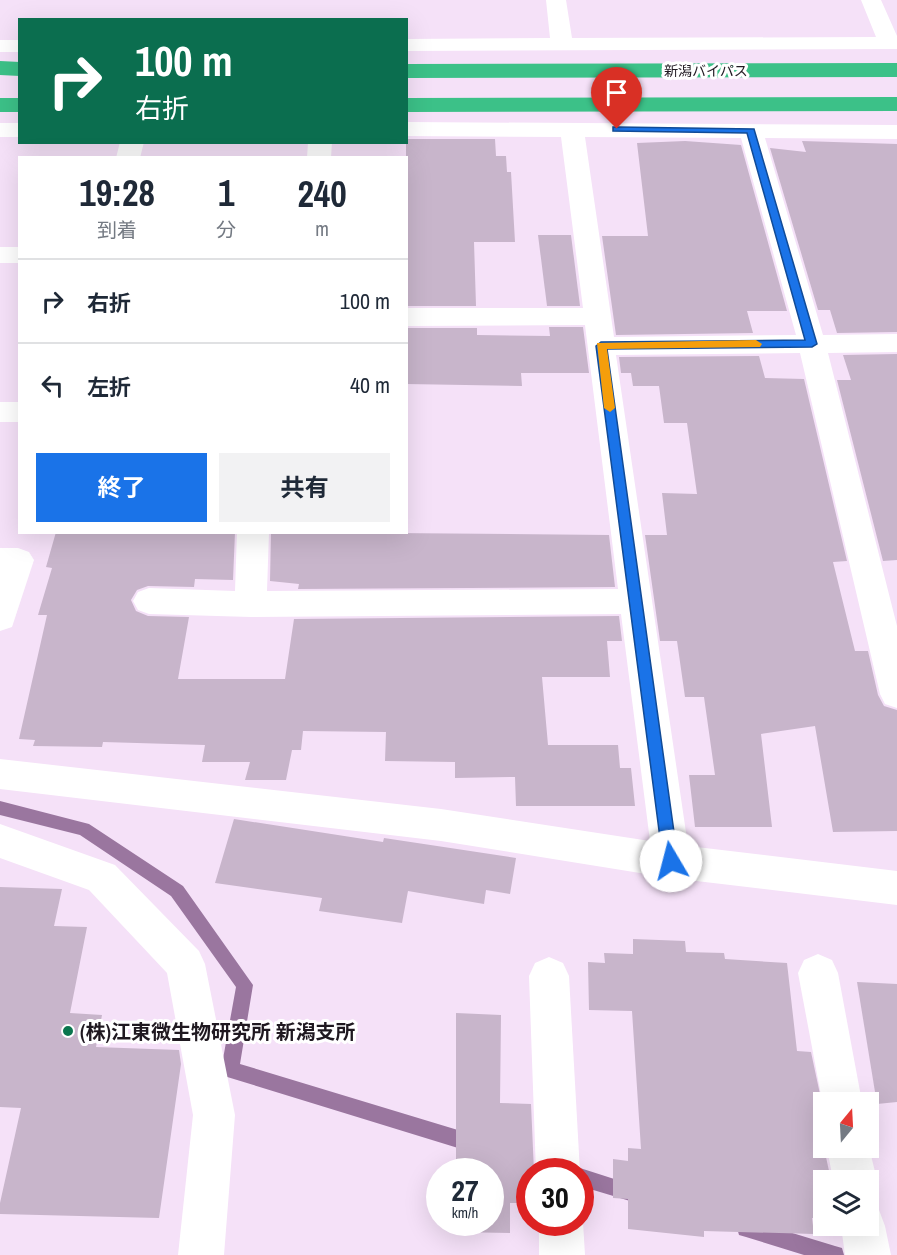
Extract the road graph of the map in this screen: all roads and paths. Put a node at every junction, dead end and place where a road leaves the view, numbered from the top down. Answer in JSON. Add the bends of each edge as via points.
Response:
{"nodes":[{"id":1,"x":556,"y":0,"type":"edge"},
{"id":2,"x":871,"y":0,"type":"edge"},
{"id":3,"x":893,"y":42,"type":"edge"},
{"id":4,"x":408,"y":45,"type":"edge"},
{"id":5,"x":562,"y":45,"type":"junction"},
{"id":6,"x":0,"y":46,"type":"edge"},
{"id":7,"x":18,"y":46,"type":"edge"},
{"id":8,"x":0,"y":70,"type":"edge"},
{"id":9,"x":897,"y":70,"type":"edge"},
{"id":10,"x":18,"y":71,"type":"edge"},
{"id":11,"x":408,"y":71,"type":"edge"},
{"id":12,"x":897,"y":104,"type":"edge"},
{"id":13,"x":0,"y":105,"type":"edge"},
{"id":14,"x":18,"y":105,"type":"edge"},
{"id":15,"x":408,"y":105,"type":"edge"},
{"id":16,"x":408,"y":129,"type":"edge"},
{"id":17,"x":572,"y":129,"type":"junction"},
{"id":18,"x":0,"y":130,"type":"edge"},
{"id":19,"x":18,"y":130,"type":"edge"},
{"id":20,"x":751,"y":131,"type":"junction"},
{"id":21,"x":897,"y":132,"type":"edge"},
{"id":22,"x":0,"y":255,"type":"edge"},
{"id":23,"x":18,"y":255,"type":"edge"},
{"id":24,"x":597,"y":316,"type":"junction"},
{"id":25,"x":408,"y":317,"type":"edge"},
{"id":26,"x":897,"y":343,"type":"edge"},
{"id":27,"x":812,"y":344,"type":"junction"},
{"id":28,"x":601,"y":346,"type":"junction"},
{"id":29,"x":0,"y":412,"type":"edge"},
{"id":30,"x":18,"y":412,"type":"edge"},
{"id":31,"x":253,"y":534,"type":"edge"},
{"id":32,"x":0,"y":560,"type":"edge"},
{"id":33,"x":149,"y":601,"type":"dead end"},
{"id":34,"x":636,"y":601,"type":"junction"},
{"id":35,"x":251,"y":604,"type":"junction"},
{"id":36,"x":0,"y":618,"type":"edge"},
{"id":37,"x":897,"y":694,"type":"edge"},
{"id":38,"x":0,"y":774,"type":"edge"},
{"id":39,"x":0,"y":841,"type":"edge"},
{"id":40,"x":671,"y":861,"type":"junction"},
{"id":41,"x":897,"y":888,"type":"edge"},
{"id":42,"x":818,"y":973,"type":"dead end"},
{"id":43,"x":549,"y":976,"type":"dead end"},
{"id":44,"x":839,"y":1092,"type":"edge"},
{"id":45,"x":557,"y":1158,"type":"edge"},
{"id":46,"x":561,"y":1236,"type":"edge"},
{"id":47,"x":865,"y":1236,"type":"edge"},
{"id":48,"x":201,"y":1255,"type":"edge"},
{"id":49,"x":562,"y":1255,"type":"edge"},
{"id":50,"x":868,"y":1255,"type":"edge"}],
"edges":[{"from":1,"to":5,"type":"street"},
{"from":2,"to":3,"type":"street"},
{"from":3,"to":5,"type":"street"},
{"from":4,"to":5,"type":"street"},
{"from":6,"to":7,"type":"street"},
{"from":8,"to":10,"type":"highway"},
{"from":9,"to":11,"type":"highway","name":"新潟バイパス"},
{"from":12,"to":15,"type":"highway"},
{"from":13,"to":14,"type":"highway"},
{"from":16,"to":17,"type":"street"},
{"from":17,"to":20,"type":"street"},
{"from":17,"to":24,"type":"street"},
{"from":18,"to":19,"type":"street"},
{"from":20,"to":21,"type":"street"},
{"from":20,"to":27,"type":"street"},
{"from":22,"to":23,"type":"street"},
{"from":24,"to":25,"type":"street"},
{"from":24,"to":28,"type":"street"},
{"from":26,"to":27,"type":"street"},
{"from":27,"to":28,"type":"street"},
{"from":27,"to":37,"type":"street"},
{"from":28,"to":34,"type":"street"},
{"from":29,"to":30,"type":"street"},
{"from":31,"to":35,"type":"street"},
{"from":32,"to":36,"type":"street","via":[[18,560]]},
{"from":33,"to":35,"type":"street"},
{"from":34,"to":35,"type":"street"},
{"from":34,"to":40,"type":"street"},
{"from":38,"to":40,"type":"street","via":[[441,825]]},
{"from":39,"to":48,"type":"street","via":[[102,877],[185,964],[214,1115]]},
{"from":40,"to":41,"type":"street"},
{"from":42,"to":44,"type":"street"},
{"from":43,"to":45,"type":"street"},
{"from":46,"to":49,"type":"street"},
{"from":47,"to":50,"type":"street"}]}
